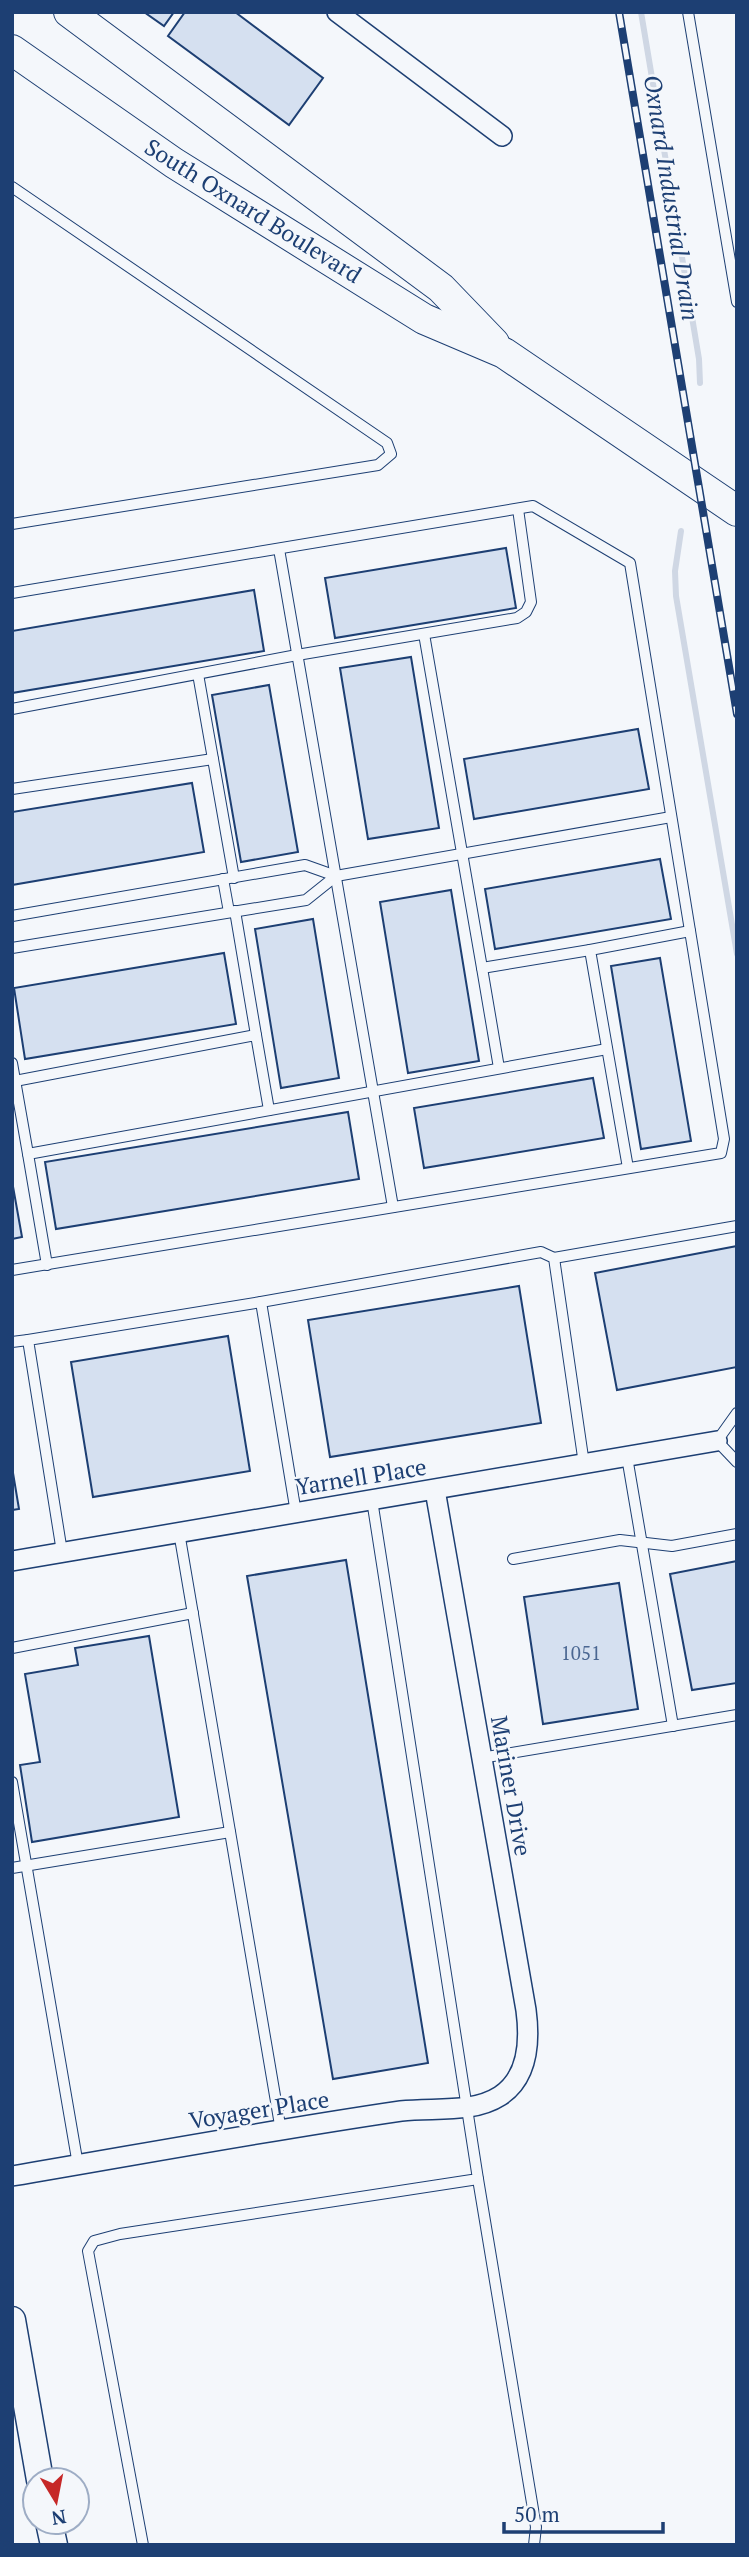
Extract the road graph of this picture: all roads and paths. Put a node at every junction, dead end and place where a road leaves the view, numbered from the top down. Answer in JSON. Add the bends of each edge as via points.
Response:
{"nodes":[{"id":1,"x":69,"y":12,"type":"edge"},
{"id":2,"x":337,"y":12,"type":"edge"},
{"id":3,"x":688,"y":12,"type":"edge"},
{"id":4,"x":12,"y":50,"type":"edge"},
{"id":5,"x":502,"y":136,"type":"dead end"},
{"id":6,"x":12,"y":187,"type":"edge"},
{"id":7,"x":735,"y":278,"type":"edge"},
{"id":8,"x":737,"y":302,"type":"edge"},
{"id":9,"x":504,"y":353,"type":"junction"},
{"id":10,"x":518,"y":509,"type":"junction"},
{"id":11,"x":737,"y":511,"type":"edge"},
{"id":12,"x":12,"y":524,"type":"edge"},
{"id":13,"x":279,"y":549,"type":"junction"},
{"id":14,"x":12,"y":593,"type":"edge"},
{"id":15,"x":424,"y":634,"type":"junction"},
{"id":16,"x":297,"y":655,"type":"junction"},
{"id":17,"x":198,"y":674,"type":"junction"},
{"id":18,"x":12,"y":709,"type":"edge"},
{"id":19,"x":213,"y":759,"type":"junction"},
{"id":20,"x":12,"y":789,"type":"edge"},
{"id":21,"x":671,"y":817,"type":"junction"},
{"id":22,"x":462,"y":854,"type":"junction"},
{"id":23,"x":336,"y":876,"type":"junction"},
{"id":24,"x":228,"y":879,"type":"junction"},
{"id":25,"x":232,"y":912,"type":"junction"},
{"id":26,"x":12,"y":916,"type":"edge"},
{"id":27,"x":690,"y":931,"type":"junction"},
{"id":28,"x":12,"y":948,"type":"edge"},
{"id":29,"x":590,"y":950,"type":"junction"},
{"id":30,"x":482,"y":968,"type":"junction"},
{"id":31,"x":256,"y":1035,"type":"junction"},
{"id":32,"x":607,"y":1049,"type":"junction"},
{"id":33,"x":12,"y":1063,"type":"edge"},
{"id":34,"x":499,"y":1069,"type":"junction"},
{"id":35,"x":15,"y":1081,"type":"junction"},
{"id":36,"x":373,"y":1091,"type":"junction"},
{"id":37,"x":269,"y":1110,"type":"junction"},
{"id":38,"x":28,"y":1154,"type":"junction"},
{"id":39,"x":628,"y":1168,"type":"junction"},
{"id":40,"x":393,"y":1207,"type":"junction"},
{"id":41,"x":737,"y":1226,"type":"edge"},
{"id":42,"x":554,"y":1258,"type":"junction"},
{"id":43,"x":47,"y":1265,"type":"junction"},
{"id":44,"x":12,"y":1270,"type":"edge"},
{"id":45,"x":261,"y":1302,"type":"junction"},
{"id":46,"x":28,"y":1340,"type":"junction"},
{"id":47,"x":12,"y":1342,"type":"edge"},
{"id":48,"x":737,"y":1413,"type":"edge"},
{"id":49,"x":717,"y":1441,"type":"junction"},
{"id":50,"x":627,"y":1457,"type":"junction"},
{"id":51,"x":737,"y":1462,"type":"edge"},
{"id":52,"x":584,"y":1464,"type":"junction"},
{"id":53,"x":435,"y":1490,"type":"junction"},
{"id":54,"x":372,"y":1500,"type":"junction"},
{"id":55,"x":296,"y":1513,"type":"junction"},
{"id":56,"x":178,"y":1532,"type":"junction"},
{"id":57,"x":737,"y":1534,"type":"edge"},
{"id":58,"x":643,"y":1544,"type":"junction"},
{"id":59,"x":62,"y":1552,"type":"junction"},
{"id":60,"x":513,"y":1559,"type":"dead end"},
{"id":61,"x":12,"y":1561,"type":"edge"},
{"id":62,"x":192,"y":1613,"type":"junction"},
{"id":63,"x":12,"y":1648,"type":"edge"},
{"id":64,"x":737,"y":1716,"type":"edge"},
{"id":65,"x":673,"y":1726,"type":"junction"},
{"id":66,"x":481,"y":1758,"type":"junction"},
{"id":67,"x":12,"y":1782,"type":"edge"},
{"id":68,"x":230,"y":1832,"type":"junction"},
{"id":69,"x":26,"y":1866,"type":"junction"},
{"id":70,"x":12,"y":1868,"type":"edge"},
{"id":71,"x":510,"y":2087,"type":"joint"},
{"id":72,"x":468,"y":2107,"type":"junction"},
{"id":73,"x":281,"y":2131,"type":"junction"},
{"id":74,"x":78,"y":2165,"type":"junction"},
{"id":75,"x":12,"y":2176,"type":"edge"},
{"id":76,"x":478,"y":2179,"type":"junction"},
{"id":77,"x":13,"y":2326,"type":"edge"},
{"id":78,"x":38,"y":2466,"type":"edge"},
{"id":79,"x":143,"y":2545,"type":"edge"},
{"id":80,"x":534,"y":2545,"type":"edge"}],
"edges":[{"from":1,"to":9,"type":"main road","name":"South Oxnard Boulevard","via":[[442,288]]},
{"from":2,"to":5,"type":"street"},
{"from":3,"to":7,"type":"lane"},
{"from":4,"to":9,"type":"main road","name":"South Oxnard Boulevard","via":[[174,163],[424,320]]},
{"from":6,"to":12,"type":"lane","via":[[387,443],[391,454],[378,466]]},
{"from":7,"to":8,"type":"lane"},
{"from":9,"to":11,"type":"main road","name":"South Oxnard Boulevard"},
{"from":10,"to":13,"type":"lane"},
{"from":10,"to":15,"type":"lane","via":[[531,602],[526,612],[517,618]]},
{"from":10,"to":21,"type":"lane","via":[[533,506],[630,563]]},
{"from":13,"to":14,"type":"lane"},
{"from":13,"to":16,"type":"lane"},
{"from":15,"to":16,"type":"lane"},
{"from":15,"to":22,"type":"lane"},
{"from":16,"to":17,"type":"lane"},
{"from":16,"to":23,"type":"lane"},
{"from":17,"to":18,"type":"lane"},
{"from":17,"to":19,"type":"lane"},
{"from":19,"to":20,"type":"lane"},
{"from":19,"to":24,"type":"lane"},
{"from":21,"to":22,"type":"lane"},
{"from":21,"to":27,"type":"lane"},
{"from":22,"to":23,"type":"lane"},
{"from":22,"to":30,"type":"lane"},
{"from":23,"to":24,"type":"lane","via":[[304,865]]},
{"from":23,"to":25,"type":"lane","via":[[306,900]]},
{"from":23,"to":36,"type":"lane"},
{"from":24,"to":25,"type":"lane"},
{"from":24,"to":26,"type":"lane"},
{"from":25,"to":28,"type":"lane"},
{"from":25,"to":31,"type":"lane"},
{"from":27,"to":29,"type":"lane"},
{"from":27,"to":39,"type":"lane","via":[[724,1139],[721,1153]]},
{"from":29,"to":30,"type":"lane"},
{"from":29,"to":32,"type":"lane"},
{"from":30,"to":34,"type":"lane"},
{"from":31,"to":35,"type":"lane"},
{"from":31,"to":37,"type":"lane"},
{"from":32,"to":34,"type":"lane"},
{"from":32,"to":39,"type":"lane"},
{"from":33,"to":35,"type":"lane"},
{"from":34,"to":36,"type":"lane"},
{"from":35,"to":38,"type":"lane"},
{"from":36,"to":37,"type":"lane"},
{"from":36,"to":40,"type":"lane"},
{"from":37,"to":38,"type":"lane"},
{"from":38,"to":43,"type":"lane"},
{"from":39,"to":40,"type":"lane"},
{"from":40,"to":43,"type":"lane"},
{"from":41,"to":42,"type":"lane"},
{"from":42,"to":45,"type":"lane","via":[[541,1252]]},
{"from":42,"to":52,"type":"lane"},
{"from":43,"to":44,"type":"lane"},
{"from":45,"to":46,"type":"lane"},
{"from":45,"to":55,"type":"lane"},
{"from":46,"to":47,"type":"lane"},
{"from":46,"to":59,"type":"lane"},
{"from":48,"to":49,"type":"lane"},
{"from":49,"to":50,"type":"street","name":"Yarnell Place"},
{"from":49,"to":51,"type":"lane"},
{"from":50,"to":52,"type":"street","name":"Yarnell Place"},
{"from":50,"to":58,"type":"lane"},
{"from":52,"to":53,"type":"street","name":"Yarnell Place"},
{"from":53,"to":54,"type":"street","name":"Yarnell Place"},
{"from":53,"to":66,"type":"street","name":"Mariner Drive"},
{"from":54,"to":55,"type":"street","name":"Yarnell Place"},
{"from":54,"to":72,"type":"lane"},
{"from":55,"to":56,"type":"street","name":"Yarnell Place"},
{"from":56,"to":59,"type":"street","name":"Yarnell Place"},
{"from":56,"to":62,"type":"lane"},
{"from":57,"to":58,"type":"lane","via":[[671,1546]]},
{"from":58,"to":60,"type":"lane","via":[[620,1540]]},
{"from":58,"to":65,"type":"lane"},
{"from":59,"to":61,"type":"street","name":"Yarnell Place"},
{"from":62,"to":63,"type":"lane"},
{"from":62,"to":68,"type":"lane"},
{"from":64,"to":65,"type":"lane"},
{"from":65,"to":66,"type":"lane"},
{"from":66,"to":71,"type":"street","name":"Mariner Drive","via":[[529,2034],[523,2064]]},
{"from":67,"to":69,"type":"lane"},
{"from":68,"to":69,"type":"lane"},
{"from":68,"to":73,"type":"lane"},
{"from":69,"to":70,"type":"lane"},
{"from":69,"to":74,"type":"lane"},
{"from":71,"to":72,"type":"street","name":"Voyager Place","via":[[500,2096]]},
{"from":72,"to":73,"type":"street","name":"Voyager Place","via":[[403,2111]]},
{"from":72,"to":76,"type":"lane"},
{"from":73,"to":74,"type":"street","name":"Voyager Place"},
{"from":74,"to":75,"type":"street","name":"Voyager Place"},
{"from":76,"to":79,"type":"lane","via":[[93,2241],[88,2251]]},
{"from":76,"to":80,"type":"lane","via":[[536,2527]]},
{"from":77,"to":78,"type":"street"}]}
